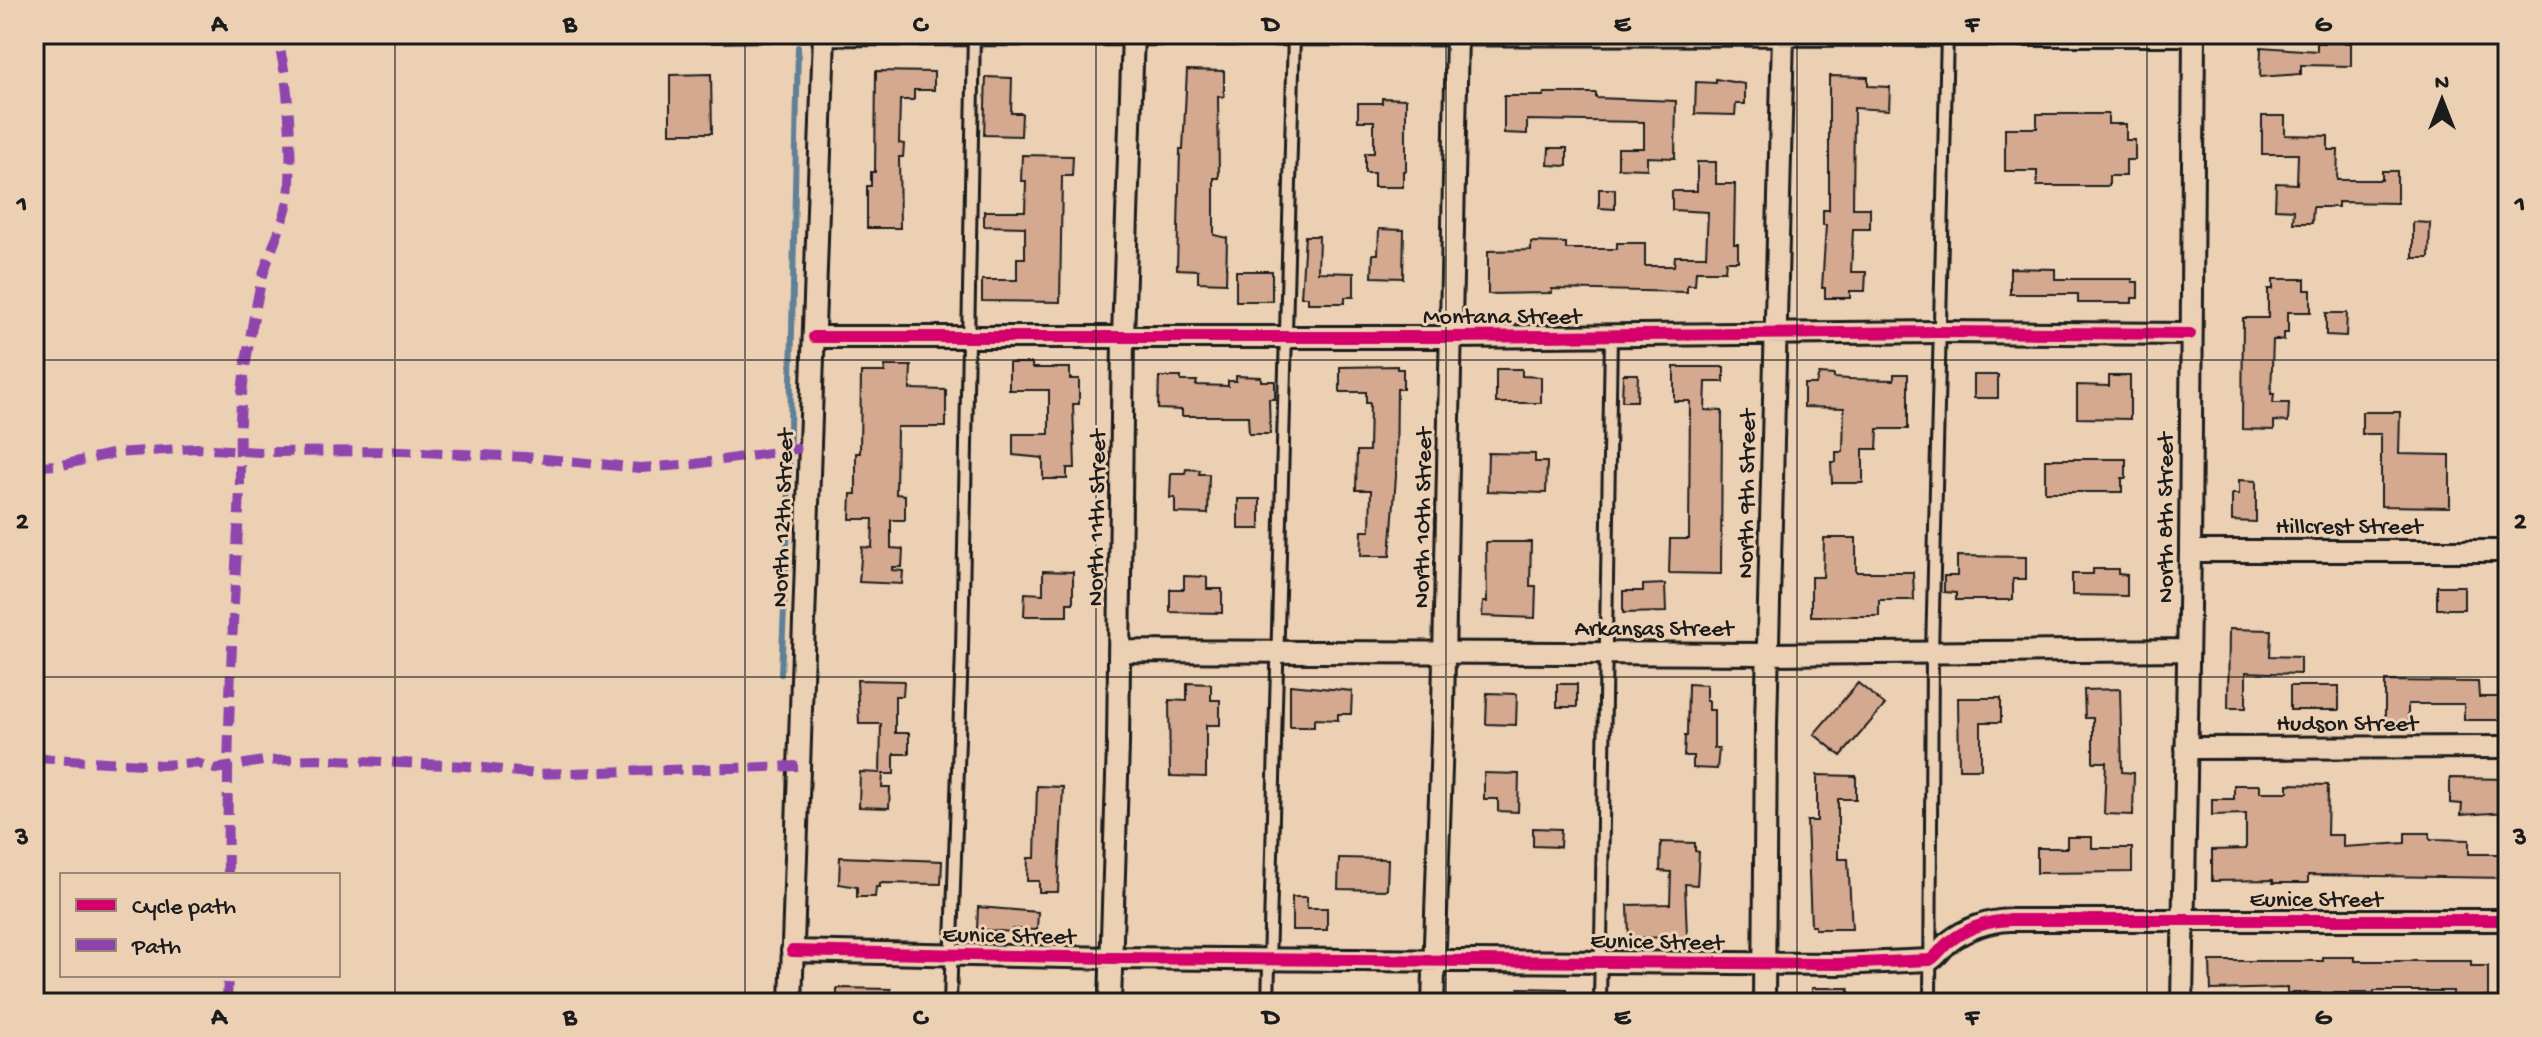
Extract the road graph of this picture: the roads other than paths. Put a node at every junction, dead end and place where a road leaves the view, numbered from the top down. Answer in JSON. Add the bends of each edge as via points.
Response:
{"nodes":[{"id":1,"x":824,"y":34,"type":"edge"},
{"id":2,"x":974,"y":34,"type":"edge"},
{"id":3,"x":1133,"y":34,"type":"edge"},
{"id":4,"x":1294,"y":34,"type":"edge"},
{"id":5,"x":1457,"y":34,"type":"edge"},
{"id":6,"x":1619,"y":35,"type":"edge"},
{"id":7,"x":1783,"y":35,"type":"edge"},
{"id":8,"x":1947,"y":35,"type":"edge"},
{"id":9,"x":2194,"y":35,"type":"edge"},
{"id":10,"x":709,"y":36,"type":"edge"},
{"id":11,"x":1939,"y":332,"type":"junction"},
{"id":12,"x":1775,"y":334,"type":"junction"},
{"id":13,"x":2190,"y":334,"type":"junction"},
{"id":14,"x":1286,"y":336,"type":"junction"},
{"id":15,"x":1611,"y":336,"type":"junction"},
{"id":16,"x":814,"y":337,"type":"junction"},
{"id":17,"x":968,"y":337,"type":"junction"},
{"id":18,"x":1123,"y":337,"type":"junction"},
{"id":19,"x":1450,"y":337,"type":"junction"},
{"id":20,"x":2190,"y":551,"type":"junction"},
{"id":21,"x":2508,"y":551,"type":"edge"},
{"id":22,"x":2188,"y":650,"type":"junction"},
{"id":23,"x":1119,"y":651,"type":"junction"},
{"id":24,"x":1279,"y":651,"type":"junction"},
{"id":25,"x":1444,"y":653,"type":"junction"},
{"id":26,"x":1608,"y":653,"type":"junction"},
{"id":27,"x":1932,"y":653,"type":"junction"},
{"id":28,"x":1768,"y":654,"type":"junction"},
{"id":29,"x":2508,"y":747,"type":"edge"},
{"id":30,"x":2186,"y":748,"type":"junction"},
{"id":31,"x":2183,"y":920,"type":"junction"},
{"id":32,"x":2508,"y":920,"type":"edge"},
{"id":33,"x":792,"y":951,"type":"junction"},
{"id":34,"x":951,"y":955,"type":"junction"},
{"id":35,"x":1112,"y":958,"type":"junction"},
{"id":36,"x":1268,"y":958,"type":"junction"},
{"id":37,"x":1434,"y":960,"type":"junction"},
{"id":38,"x":1930,"y":960,"type":"junction"},
{"id":39,"x":1600,"y":961,"type":"junction"},
{"id":40,"x":1764,"y":963,"type":"junction"},
{"id":41,"x":791,"y":1003,"type":"edge"},
{"id":42,"x":950,"y":1003,"type":"edge"},
{"id":43,"x":1110,"y":1003,"type":"edge"},
{"id":44,"x":1268,"y":1003,"type":"edge"},
{"id":45,"x":1433,"y":1003,"type":"edge"},
{"id":46,"x":1600,"y":1003,"type":"edge"},
{"id":47,"x":1764,"y":1003,"type":"edge"},
{"id":48,"x":1930,"y":1003,"type":"edge"},
{"id":49,"x":2182,"y":1003,"type":"edge"}],
"edges":[{"from":1,"to":2,"type":"street"},
{"from":1,"to":10,"type":"lane"},
{"from":1,"to":16,"type":"street","name":"North 12th Street"},
{"from":2,"to":3,"type":"street"},
{"from":2,"to":17,"type":"lane"},
{"from":3,"to":4,"type":"street"},
{"from":3,"to":18,"type":"street","name":"North 11th Street"},
{"from":4,"to":5,"type":"street"},
{"from":4,"to":14,"type":"lane"},
{"from":5,"to":6,"type":"street"},
{"from":5,"to":19,"type":"street","name":"North 10th Street"},
{"from":6,"to":7,"type":"street"},
{"from":7,"to":8,"type":"street"},
{"from":7,"to":12,"type":"street","name":"North 9th Street"},
{"from":8,"to":9,"type":"street"},
{"from":8,"to":11,"type":"lane"},
{"from":9,"to":13,"type":"street","name":"North 8th Street"},
{"from":11,"to":12,"type":"street","name":"Montana Street"},
{"from":11,"to":13,"type":"street","name":"Montana Street"},
{"from":11,"to":27,"type":"lane"},
{"from":12,"to":15,"type":"street","name":"Montana Street"},
{"from":12,"to":28,"type":"street","name":"North 9th Street"},
{"from":13,"to":20,"type":"street","name":"North 8th Street"},
{"from":14,"to":18,"type":"street","name":"Montana Street"},
{"from":14,"to":19,"type":"street","name":"Montana Street"},
{"from":14,"to":24,"type":"lane"},
{"from":15,"to":19,"type":"street","name":"Montana Street"},
{"from":15,"to":26,"type":"lane"},
{"from":16,"to":17,"type":"street","name":"Montana Street"},
{"from":16,"to":33,"type":"street","name":"North 12th Street"},
{"from":17,"to":18,"type":"street","name":"Montana Street"},
{"from":17,"to":34,"type":"lane"},
{"from":18,"to":23,"type":"street","name":"North 11th Street"},
{"from":19,"to":25,"type":"street","name":"North 10th Street"},
{"from":20,"to":21,"type":"street","name":"Hillcrest Street"},
{"from":20,"to":22,"type":"street","name":"North 8th Street"},
{"from":22,"to":27,"type":"street","name":"Arkansas Street"},
{"from":22,"to":30,"type":"street","name":"North 8th Street"},
{"from":23,"to":24,"type":"street","name":"Arkansas Street"},
{"from":23,"to":35,"type":"street","name":"North 11th Street"},
{"from":24,"to":25,"type":"street","name":"Arkansas Street"},
{"from":24,"to":36,"type":"lane"},
{"from":25,"to":26,"type":"street","name":"Arkansas Street"},
{"from":25,"to":37,"type":"street","name":"North 10th Street"},
{"from":26,"to":28,"type":"street","name":"Arkansas Street"},
{"from":26,"to":39,"type":"lane"},
{"from":27,"to":28,"type":"street","name":"Arkansas Street"},
{"from":27,"to":38,"type":"lane"},
{"from":28,"to":40,"type":"street","name":"North 9th Street"},
{"from":29,"to":30,"type":"street","name":"Hudson Street"},
{"from":30,"to":31,"type":"street","name":"North 8th Street"},
{"from":31,"to":32,"type":"street","name":"Eunice Street"},
{"from":31,"to":38,"type":"street","name":"Eunice Street","via":[[1997,920],[1947,943]]},
{"from":31,"to":49,"type":"street","name":"North 8th Street"},
{"from":33,"to":34,"type":"street","name":"Eunice Street"},
{"from":33,"to":41,"type":"street","name":"North 12th Street"},
{"from":34,"to":35,"type":"street","name":"Eunice Street"},
{"from":34,"to":42,"type":"lane"},
{"from":35,"to":36,"type":"street","name":"Eunice Street"},
{"from":35,"to":43,"type":"street","name":"North 11th Street"},
{"from":36,"to":37,"type":"street","name":"Eunice Street"},
{"from":36,"to":44,"type":"lane"},
{"from":37,"to":39,"type":"street","name":"Eunice Street"},
{"from":37,"to":45,"type":"street","name":"North 10th Street"},
{"from":38,"to":40,"type":"street","name":"Eunice Street"},
{"from":38,"to":48,"type":"lane"},
{"from":39,"to":40,"type":"street","name":"Eunice Street"},
{"from":39,"to":46,"type":"lane"},
{"from":40,"to":47,"type":"street","name":"North 9th Street"}]}
